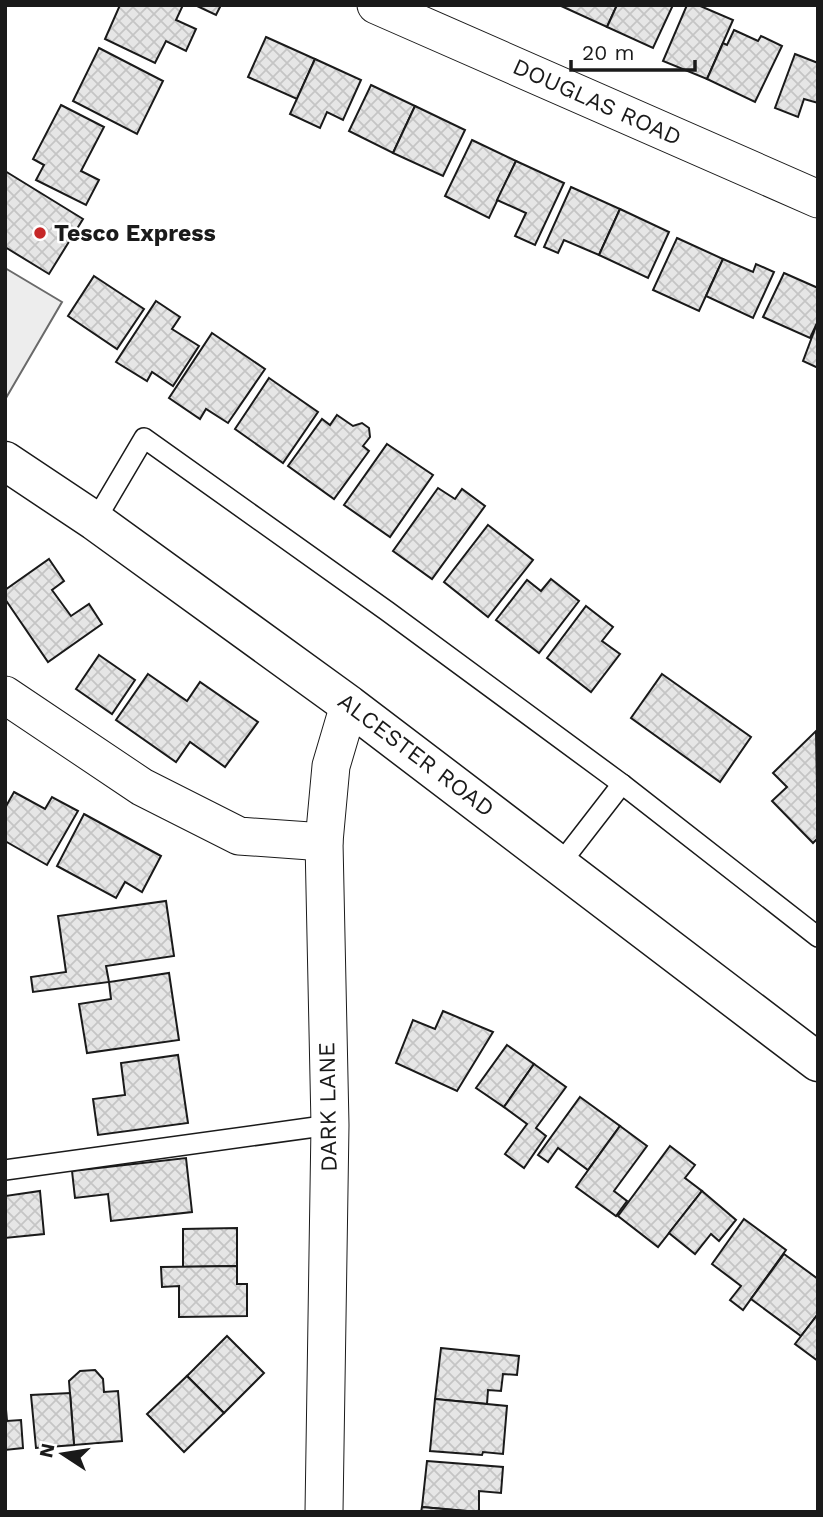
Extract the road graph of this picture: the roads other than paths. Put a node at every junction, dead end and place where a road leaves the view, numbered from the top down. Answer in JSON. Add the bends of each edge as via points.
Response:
{"nodes":[{"id":1,"x":376,"y":5,"type":"edge"},
{"id":2,"x":818,"y":199,"type":"edge"},
{"id":3,"x":5,"y":461,"type":"edge"},
{"id":4,"x":95,"y":521,"type":"junction"},
{"id":5,"x":5,"y":695,"type":"edge"},
{"id":6,"x":349,"y":705,"type":"junction"},
{"id":7,"x":622,"y":784,"type":"junction"},
{"id":8,"x":324,"y":842,"type":"junction"},
{"id":9,"x":560,"y":863,"type":"junction"},
{"id":10,"x":818,"y":937,"type":"edge"},
{"id":11,"x":818,"y":1062,"type":"edge"},
{"id":12,"x":330,"y":1125,"type":"junction"},
{"id":13,"x":5,"y":1170,"type":"edge"},
{"id":14,"x":324,"y":1511,"type":"edge"},
{"id":15,"x":312,"y":1512,"type":"edge"}],
"edges":[{"from":1,"to":2,"type":"street","name":"DOUGLAS ROAD"},
{"from":3,"to":4,"type":"street","name":"ALCESTER ROAD"},
{"from":4,"to":6,"type":"street","name":"ALCESTER ROAD"},
{"from":4,"to":7,"type":"lane","via":[[144,438]]},
{"from":5,"to":8,"type":"street","via":[[142,787],[239,836]]},
{"from":6,"to":8,"type":"street","name":"DARK LANE","via":[[331,766]]},
{"from":6,"to":9,"type":"street","name":"ALCESTER ROAD"},
{"from":7,"to":9,"type":"lane"},
{"from":7,"to":10,"type":"lane"},
{"from":8,"to":12,"type":"street","name":"DARK LANE"},
{"from":9,"to":11,"type":"street","name":"ALCESTER ROAD"},
{"from":12,"to":13,"type":"lane"},
{"from":12,"to":14,"type":"street","name":"DARK LANE"},
{"from":14,"to":15,"type":"street"}]}
